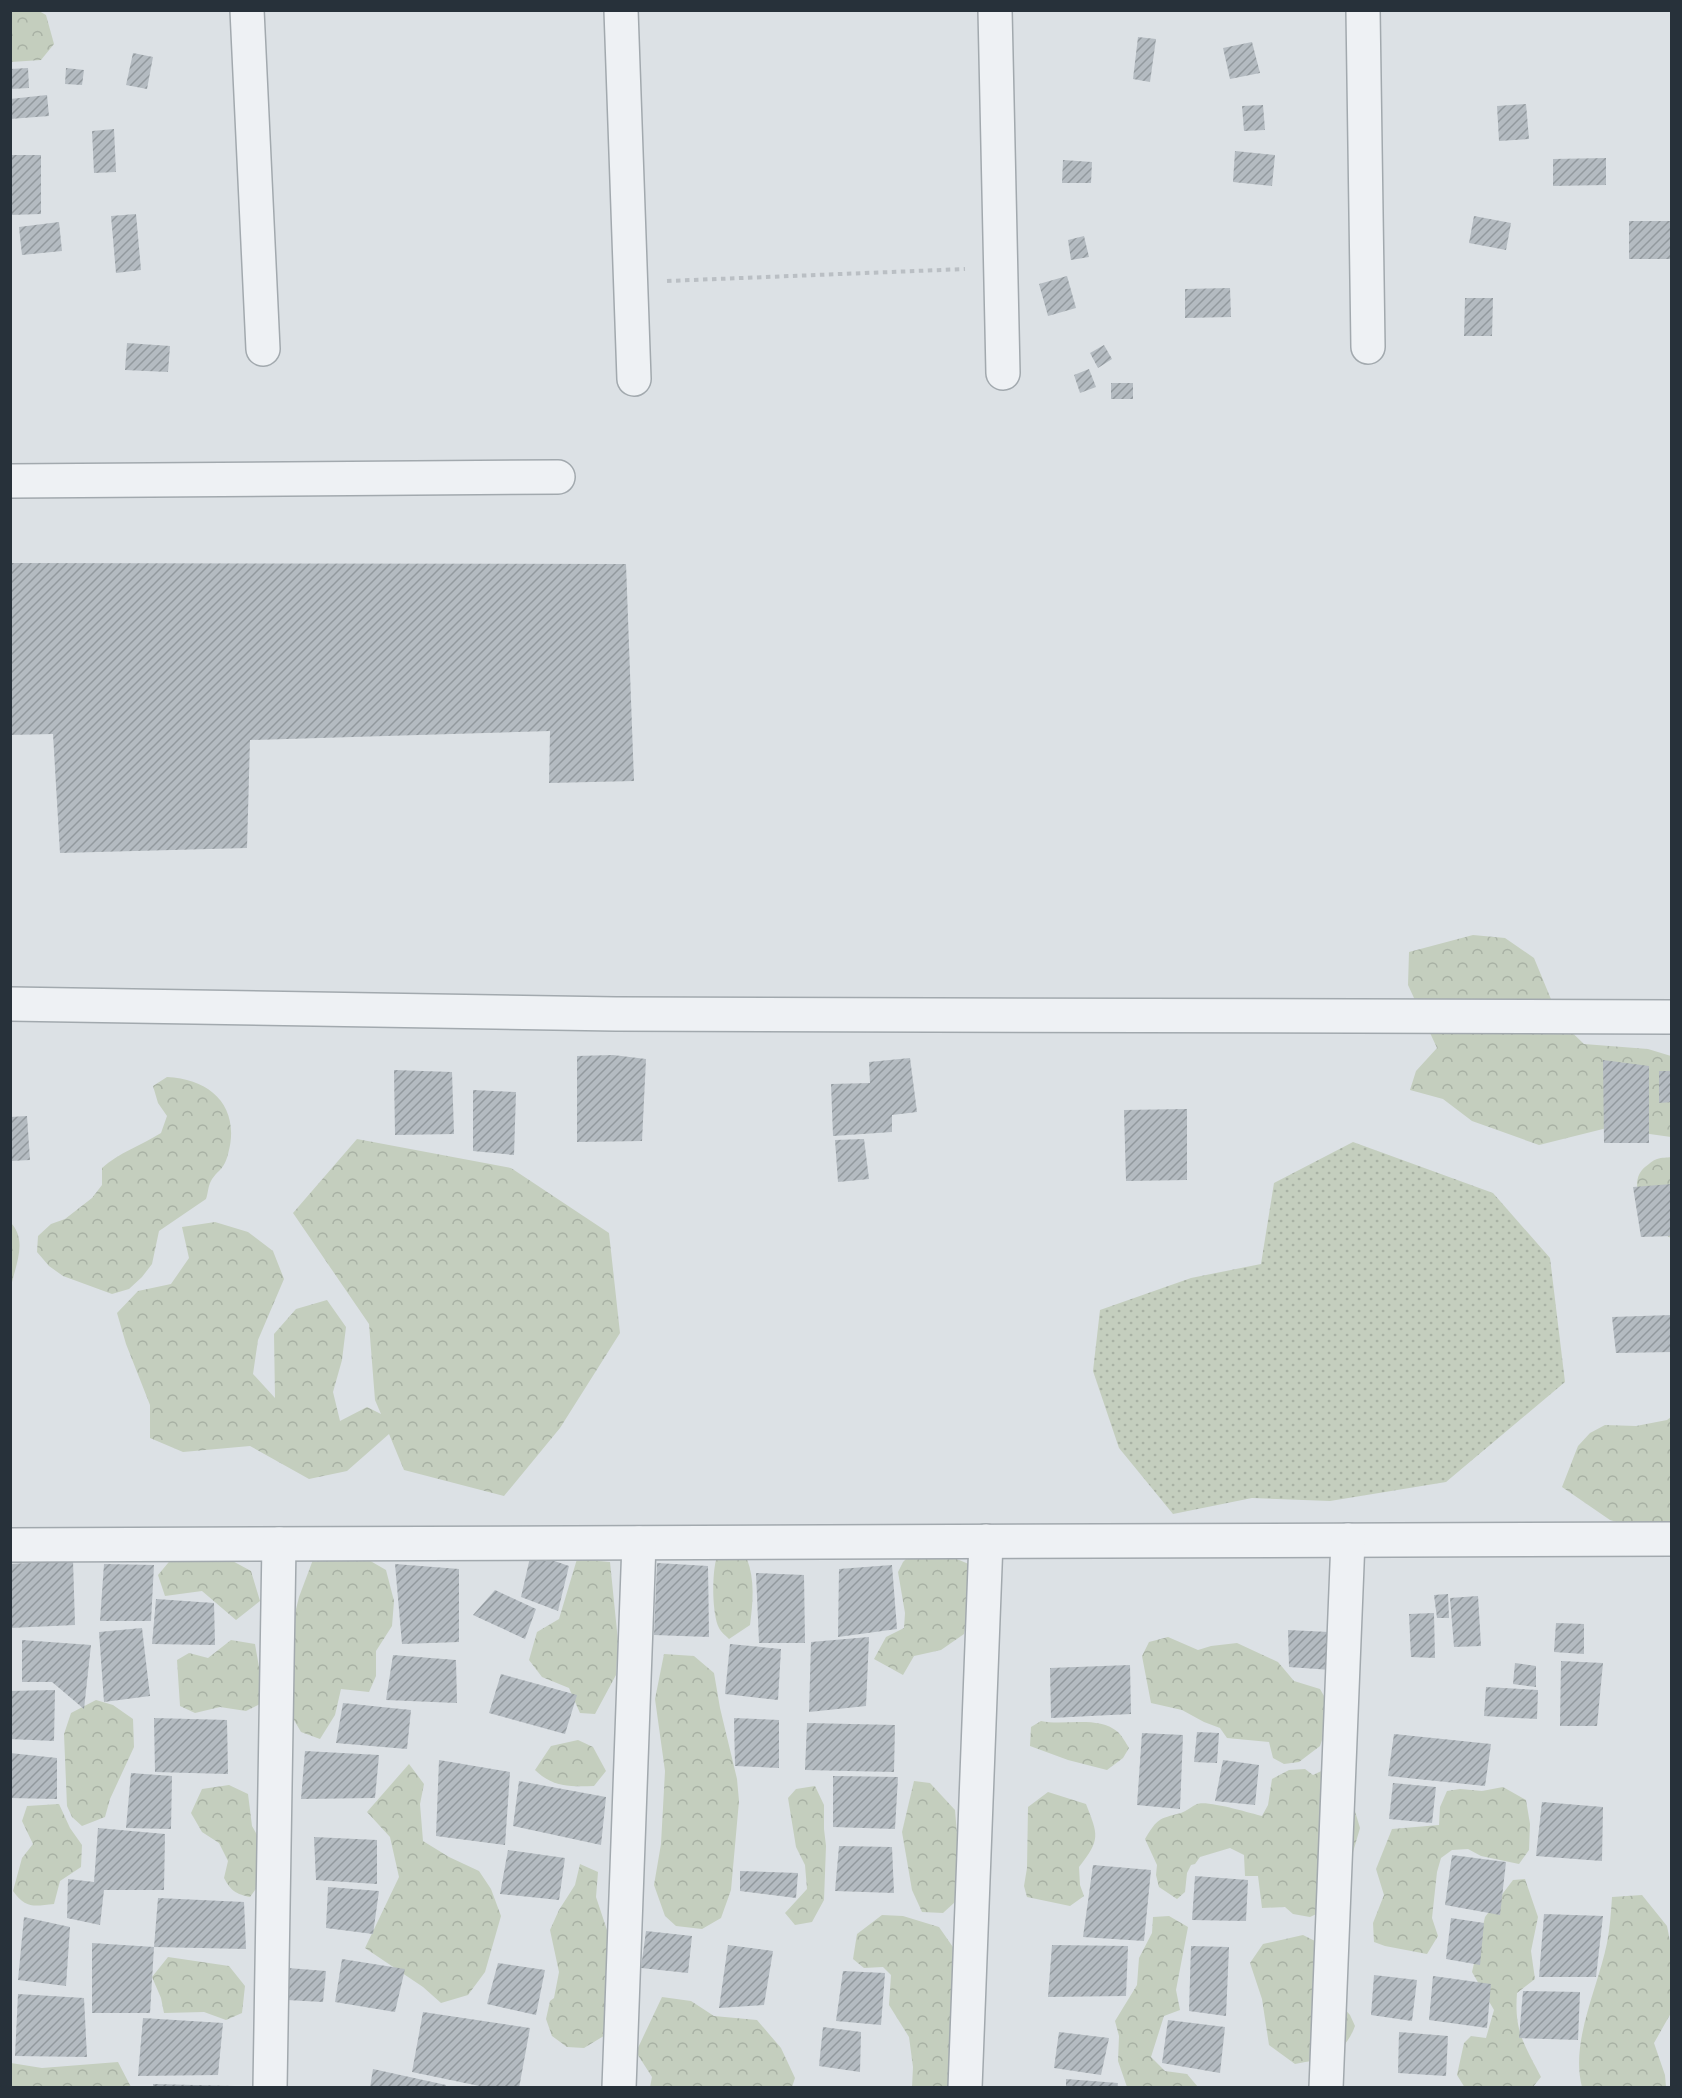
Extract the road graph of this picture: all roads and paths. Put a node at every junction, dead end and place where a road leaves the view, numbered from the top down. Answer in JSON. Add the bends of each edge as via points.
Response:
{"nodes":[{"id":1,"x":247,"y":10,"type":"edge"},
{"id":2,"x":621,"y":10,"type":"edge"},
{"id":3,"x":995,"y":10,"type":"edge"},
{"id":4,"x":1363,"y":10,"type":"edge"},
{"id":5,"x":1001,"y":268,"type":"junction"},
{"id":6,"x":630,"y":282,"type":"junction"},
{"id":7,"x":1368,"y":347,"type":"dead end"},
{"id":8,"x":263,"y":349,"type":"dead end"},
{"id":9,"x":1004,"y":373,"type":"dead end"},
{"id":10,"x":634,"y":379,"type":"dead end"},
{"id":11,"x":558,"y":477,"type":"dead end"},
{"id":12,"x":10,"y":481,"type":"edge"},
{"id":13,"x":10,"y":1004,"type":"edge"},
{"id":14,"x":1671,"y":1017,"type":"edge"},
{"id":15,"x":1671,"y":1539,"type":"edge"},
{"id":16,"x":1348,"y":1540,"type":"junction"},
{"id":17,"x":986,"y":1541,"type":"junction"},
{"id":18,"x":639,"y":1543,"type":"junction"},
{"id":19,"x":279,"y":1544,"type":"junction"},
{"id":20,"x":10,"y":1545,"type":"edge"},
{"id":21,"x":270,"y":2088,"type":"edge"},
{"id":22,"x":619,"y":2088,"type":"edge"},
{"id":23,"x":965,"y":2088,"type":"edge"},
{"id":24,"x":1326,"y":2088,"type":"edge"}],
"edges":[{"from":1,"to":8,"type":"street"},
{"from":2,"to":6,"type":"street"},
{"from":3,"to":5,"type":"street"},
{"from":4,"to":7,"type":"street"},
{"from":5,"to":6,"type":"path"},
{"from":5,"to":9,"type":"street"},
{"from":6,"to":10,"type":"street"},
{"from":11,"to":12,"type":"street"},
{"from":13,"to":14,"type":"street","via":[[616,1014]]},
{"from":15,"to":16,"type":"street"},
{"from":16,"to":17,"type":"street"},
{"from":16,"to":24,"type":"street"},
{"from":17,"to":18,"type":"street"},
{"from":17,"to":23,"type":"street"},
{"from":18,"to":19,"type":"street"},
{"from":18,"to":22,"type":"street"},
{"from":19,"to":20,"type":"street"},
{"from":19,"to":21,"type":"street"}]}
